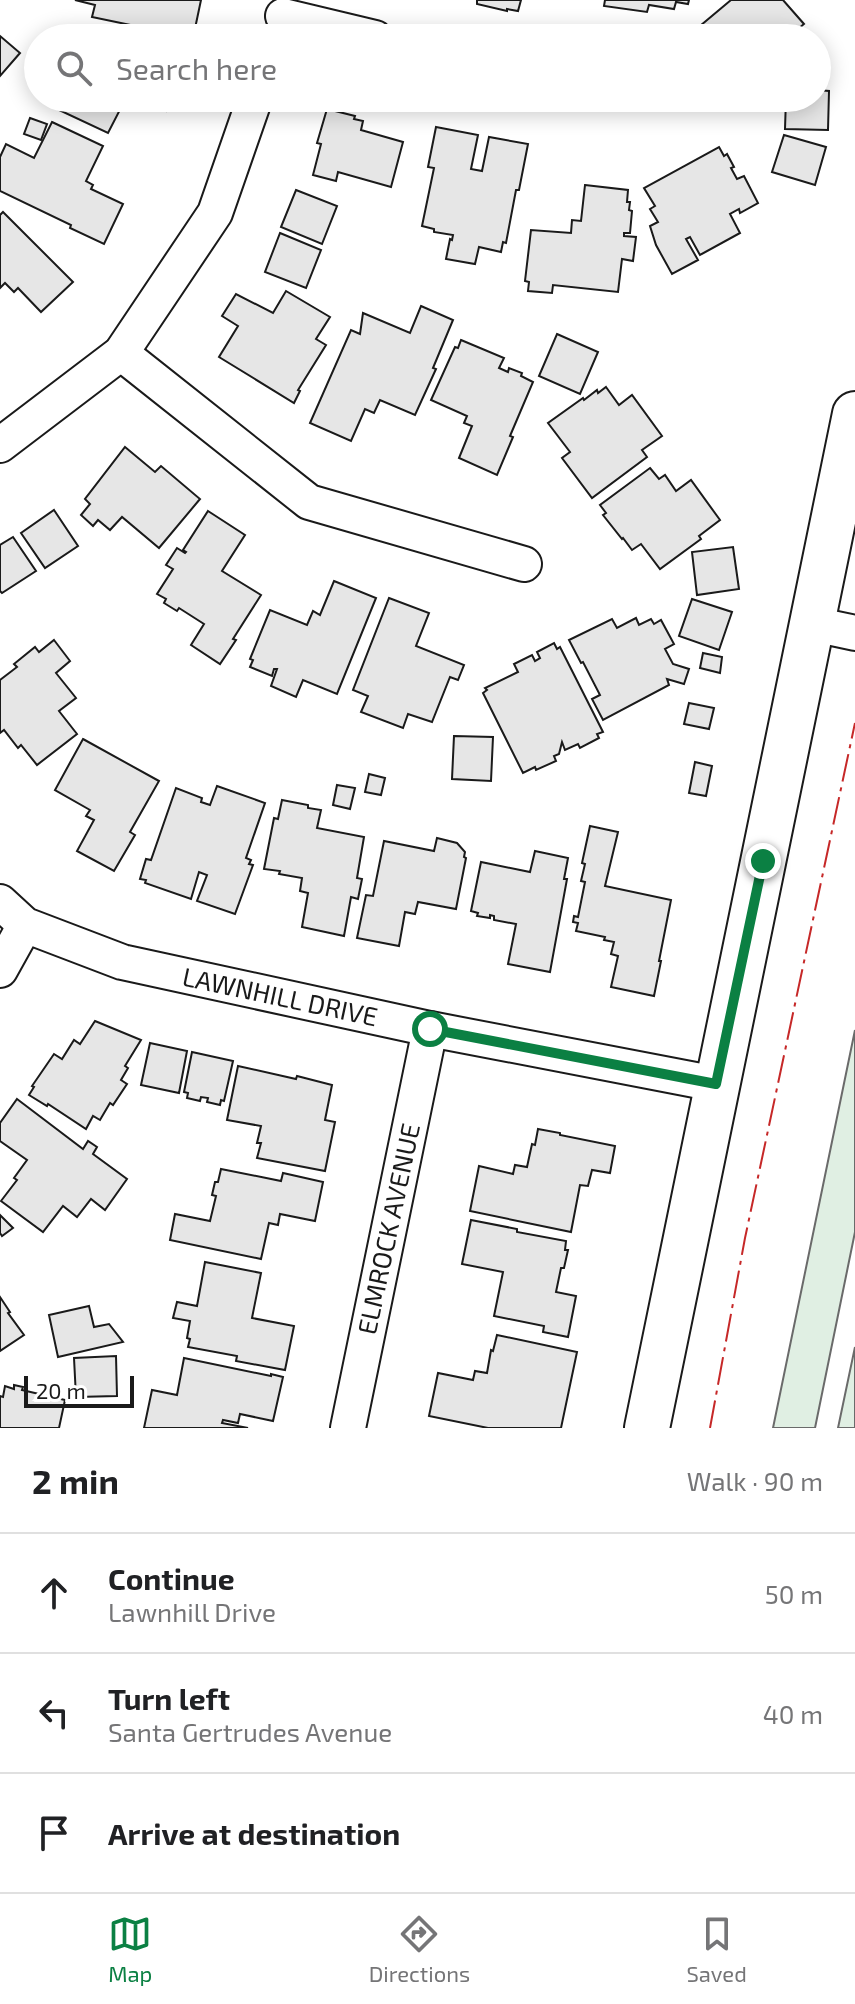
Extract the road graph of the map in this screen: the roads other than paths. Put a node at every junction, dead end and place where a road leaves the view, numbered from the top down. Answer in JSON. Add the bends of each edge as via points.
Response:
{"nodes":[{"id":1,"x":281,"y":18,"type":"edge"},
{"id":2,"x":309,"y":24,"type":"edge"},
{"id":3,"x":250,"y":112,"type":"edge"},
{"id":4,"x":121,"y":353,"type":"junction"},
{"id":5,"x":855,"y":414,"type":"edge"},
{"id":6,"x":0,"y":445,"type":"edge"},
{"id":7,"x":524,"y":564,"type":"dead end"},
{"id":8,"x":813,"y":624,"type":"junction"},
{"id":9,"x":855,"y":633,"type":"edge"},
{"id":10,"x":0,"y":902,"type":"edge"},
{"id":11,"x":25,"y":925,"type":"junction"},
{"id":12,"x":0,"y":970,"type":"edge"},
{"id":13,"x":430,"y":1029,"type":"junction"},
{"id":14,"x":716,"y":1084,"type":"junction"},
{"id":15,"x":348,"y":1428,"type":"edge"},
{"id":16,"x":647,"y":1428,"type":"edge"}],
"edges":[{"from":1,"to":2,"type":"street"},
{"from":3,"to":4,"type":"street","via":[[215,213]]},
{"from":4,"to":6,"type":"street"},
{"from":4,"to":7,"type":"street","via":[[309,502]]},
{"from":5,"to":8,"type":"main road"},
{"from":8,"to":9,"type":"street"},
{"from":8,"to":14,"type":"main road"},
{"from":10,"to":11,"type":"street","name":"LAWNHILL DRIVE"},
{"from":11,"to":12,"type":"street"},
{"from":11,"to":13,"type":"street","name":"LAWNHILL DRIVE","via":[[122,962]]},
{"from":13,"to":14,"type":"street","name":"LAWNHILL DRIVE"},
{"from":13,"to":15,"type":"street","name":"ELMROCK AVENUE"},
{"from":14,"to":16,"type":"main road"}]}
